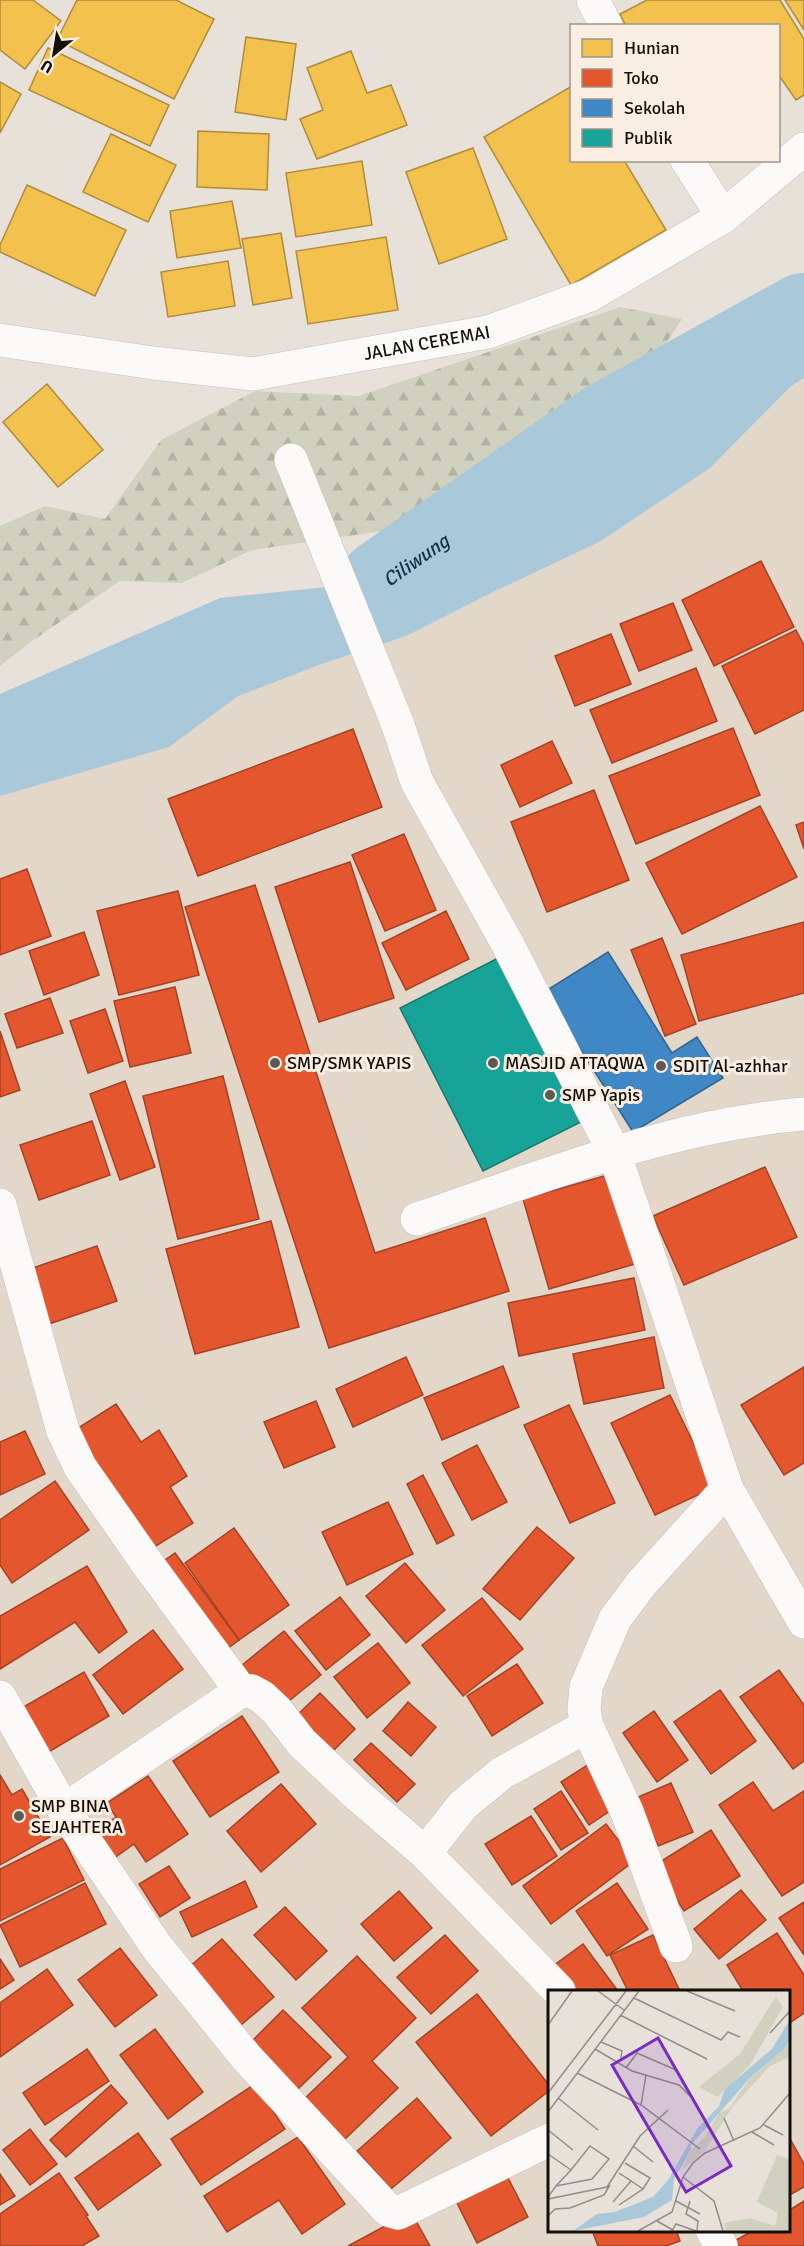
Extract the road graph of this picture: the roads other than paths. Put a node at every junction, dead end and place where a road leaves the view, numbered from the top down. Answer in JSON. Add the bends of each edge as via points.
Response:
{"nodes":[{"id":1,"x":593,"y":0,"type":"edge"},
{"id":2,"x":605,"y":24,"type":"edge"},
{"id":3,"x":804,"y":149,"type":"edge"},
{"id":4,"x":688,"y":162,"type":"edge"},
{"id":5,"x":723,"y":217,"type":"junction"},
{"id":6,"x":0,"y":340,"type":"edge"},
{"id":7,"x":291,"y":460,"type":"dead end"},
{"id":8,"x":804,"y":1114,"type":"edge"},
{"id":9,"x":614,"y":1152,"type":"junction"},
{"id":10,"x":0,"y":1205,"type":"edge"},
{"id":11,"x":417,"y":1219,"type":"dead end"},
{"id":12,"x":727,"y":1489,"type":"junction"},
{"id":13,"x":804,"y":1622,"type":"edge"},
{"id":14,"x":241,"y":1691,"type":"junction"},
{"id":15,"x":0,"y":1697,"type":"edge"},
{"id":16,"x":587,"y":1726,"type":"junction"},
{"id":17,"x":64,"y":1810,"type":"junction"},
{"id":18,"x":425,"y":1853,"type":"junction"},
{"id":19,"x":676,"y":1946,"type":"dead end"},
{"id":20,"x":558,"y":1990,"type":"edge"},
{"id":21,"x":548,"y":2140,"type":"edge"},
{"id":22,"x":713,"y":2231,"type":"edge"},
{"id":23,"x":721,"y":2246,"type":"edge"}],
"edges":[{"from":1,"to":2,"type":"street"},
{"from":3,"to":5,"type":"street","name":"JALAN CEREMAI"},
{"from":4,"to":5,"type":"street"},
{"from":5,"to":6,"type":"street","name":"JALAN CEREMAI","via":[[590,295],[488,332],[253,374]]},
{"from":7,"to":9,"type":"street","via":[[398,724],[417,782],[507,943]]},
{"from":8,"to":9,"type":"street","via":[[692,1131]]},
{"from":9,"to":11,"type":"street"},
{"from":9,"to":12,"type":"street"},
{"from":10,"to":14,"type":"street","via":[[63,1431],[80,1467]]},
{"from":12,"to":13,"type":"street"},
{"from":12,"to":16,"type":"street","via":[[641,1584],[615,1620],[586,1687]]},
{"from":14,"to":17,"type":"street"},
{"from":14,"to":18,"type":"street","via":[[262,1697],[309,1749]]},
{"from":15,"to":17,"type":"street"},
{"from":16,"to":18,"type":"street","via":[[490,1782],[463,1805]]},
{"from":16,"to":19,"type":"street","via":[[627,1812]]},
{"from":17,"to":21,"type":"street","via":[[157,1947],[246,2057],[388,2210],[398,2213]]},
{"from":18,"to":20,"type":"street"},
{"from":22,"to":23,"type":"street"}]}
